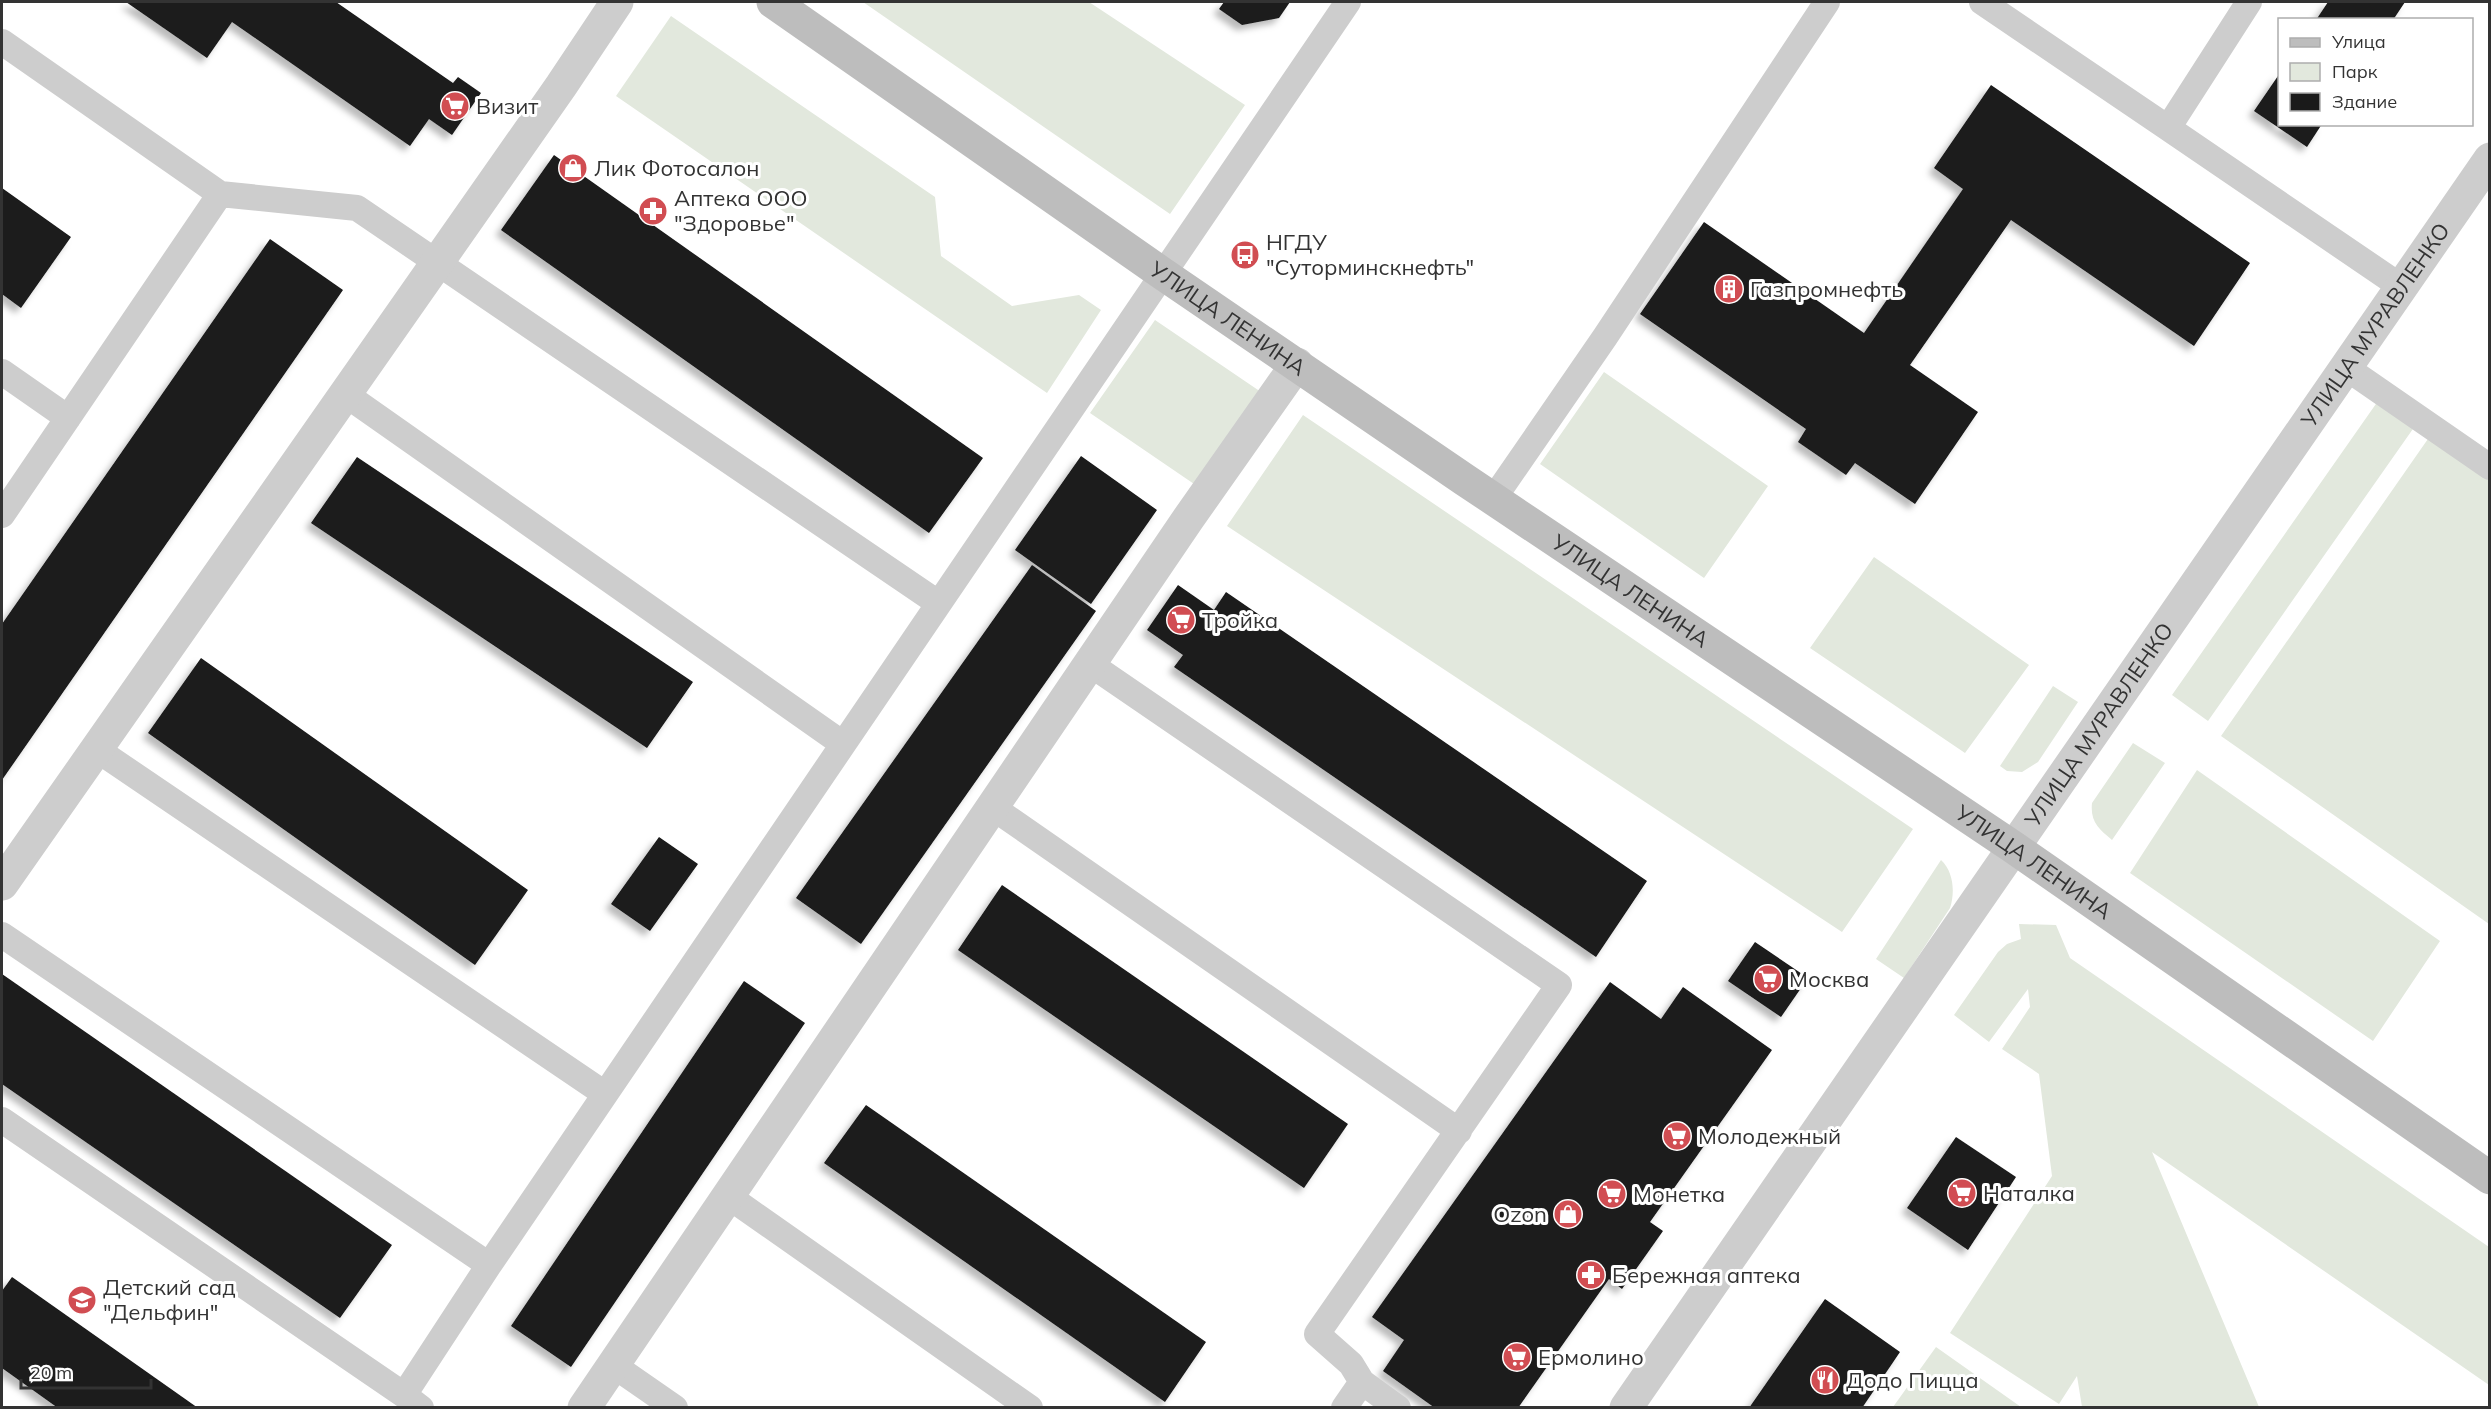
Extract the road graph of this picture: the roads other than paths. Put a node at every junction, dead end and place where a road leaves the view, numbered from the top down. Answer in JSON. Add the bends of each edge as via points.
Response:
{"nodes":[{"id":1,"x":617,"y":2,"type":"edge"},
{"id":2,"x":773,"y":2,"type":"edge"},
{"id":3,"x":1348,"y":2,"type":"edge"},
{"id":4,"x":1827,"y":2,"type":"edge"},
{"id":5,"x":1982,"y":2,"type":"edge"},
{"id":6,"x":2248,"y":2,"type":"edge"},
{"id":7,"x":2,"y":42,"type":"edge"},
{"id":8,"x":2168,"y":128,"type":"junction"},
{"id":9,"x":2490,"y":159,"type":"edge"},
{"id":10,"x":220,"y":194,"type":"junction"},
{"id":11,"x":437,"y":262,"type":"junction"},
{"id":12,"x":1163,"y":274,"type":"junction"},
{"id":13,"x":2400,"y":286,"type":"junction"},
{"id":14,"x":1297,"y":364,"type":"junction"},
{"id":15,"x":2344,"y":367,"type":"junction"},
{"id":16,"x":2,"y":372,"type":"edge"},
{"id":17,"x":345,"y":394,"type":"junction"},
{"id":18,"x":68,"y":418,"type":"junction"},
{"id":19,"x":2490,"y":467,"type":"edge"},
{"id":20,"x":1494,"y":498,"type":"junction"},
{"id":21,"x":2,"y":515,"type":"edge"},
{"id":22,"x":938,"y":603,"type":"junction"},
{"id":23,"x":1090,"y":664,"type":"junction"},
{"id":24,"x":843,"y":744,"type":"junction"},
{"id":25,"x":96,"y":749,"type":"junction"},
{"id":26,"x":992,"y":807,"type":"junction"},
{"id":27,"x":2013,"y":847,"type":"junction"},
{"id":28,"x":2,"y":884,"type":"edge"},
{"id":29,"x":2,"y":935,"type":"edge"},
{"id":30,"x":605,"y":1094,"type":"junction"},
{"id":31,"x":2,"y":1120,"type":"edge"},
{"id":32,"x":1459,"y":1131,"type":"junction"},
{"id":33,"x":2490,"y":1178,"type":"edge"},
{"id":34,"x":728,"y":1196,"type":"junction"},
{"id":35,"x":489,"y":1265,"type":"junction"},
{"id":36,"x":613,"y":1365,"type":"junction"},
{"id":37,"x":1362,"y":1382,"type":"junction"},
{"id":38,"x":413,"y":1401,"type":"edge"},
{"id":39,"x":584,"y":1407,"type":"edge"},
{"id":40,"x":675,"y":1407,"type":"edge"},
{"id":41,"x":1030,"y":1407,"type":"edge"},
{"id":42,"x":1344,"y":1407,"type":"edge"},
{"id":43,"x":1398,"y":1407,"type":"edge"},
{"id":44,"x":1626,"y":1407,"type":"edge"}],
"edges":[{"from":1,"to":11,"type":"street"},
{"from":2,"to":12,"type":"main road","name":"УЛИЦА ЛЕНИНА"},
{"from":3,"to":12,"type":"lane"},
{"from":4,"to":20,"type":"lane"},
{"from":5,"to":8,"type":"lane"},
{"from":6,"to":8,"type":"lane"},
{"from":7,"to":10,"type":"lane"},
{"from":8,"to":13,"type":"lane"},
{"from":9,"to":13,"type":"street","name":"УЛИЦА МУРАВЛЕНКО"},
{"from":10,"to":11,"type":"lane","via":[[357,208]]},
{"from":10,"to":18,"type":"lane"},
{"from":11,"to":17,"type":"street"},
{"from":11,"to":22,"type":"lane"},
{"from":12,"to":14,"type":"main road","name":"УЛИЦА ЛЕНИНА"},
{"from":12,"to":22,"type":"lane"},
{"from":13,"to":15,"type":"street","name":"УЛИЦА МУРАВЛЕНКО"},
{"from":14,"to":20,"type":"main road","name":"УЛИЦА ЛЕНИНА"},
{"from":14,"to":23,"type":"street"},
{"from":15,"to":19,"type":"lane"},
{"from":15,"to":27,"type":"street","name":"УЛИЦА МУРАВЛЕНКО"},
{"from":16,"to":18,"type":"lane"},
{"from":17,"to":24,"type":"lane"},
{"from":17,"to":25,"type":"street"},
{"from":18,"to":21,"type":"lane"},
{"from":20,"to":27,"type":"main road","name":"УЛИЦА ЛЕНИНА"},
{"from":22,"to":24,"type":"lane"},
{"from":23,"to":26,"type":"street"},
{"from":23,"to":32,"type":"lane","via":[[1559,985]]},
{"from":24,"to":30,"type":"lane"},
{"from":25,"to":28,"type":"street"},
{"from":25,"to":30,"type":"lane"},
{"from":26,"to":32,"type":"lane"},
{"from":26,"to":34,"type":"street"},
{"from":27,"to":33,"type":"main road","name":"УЛИЦА ЛЕНИНА"},
{"from":27,"to":44,"type":"street","name":"УЛИЦА МУРАВЛЕНКО"},
{"from":29,"to":35,"type":"lane"},
{"from":30,"to":35,"type":"lane"},
{"from":31,"to":38,"type":"lane"},
{"from":32,"to":37,"type":"lane","via":[[1317,1334],[1351,1364]]},
{"from":34,"to":36,"type":"street"},
{"from":34,"to":41,"type":"lane"},
{"from":35,"to":38,"type":"lane"},
{"from":36,"to":39,"type":"street"},
{"from":36,"to":40,"type":"lane"},
{"from":37,"to":42,"type":"lane"},
{"from":37,"to":43,"type":"lane"}]}
